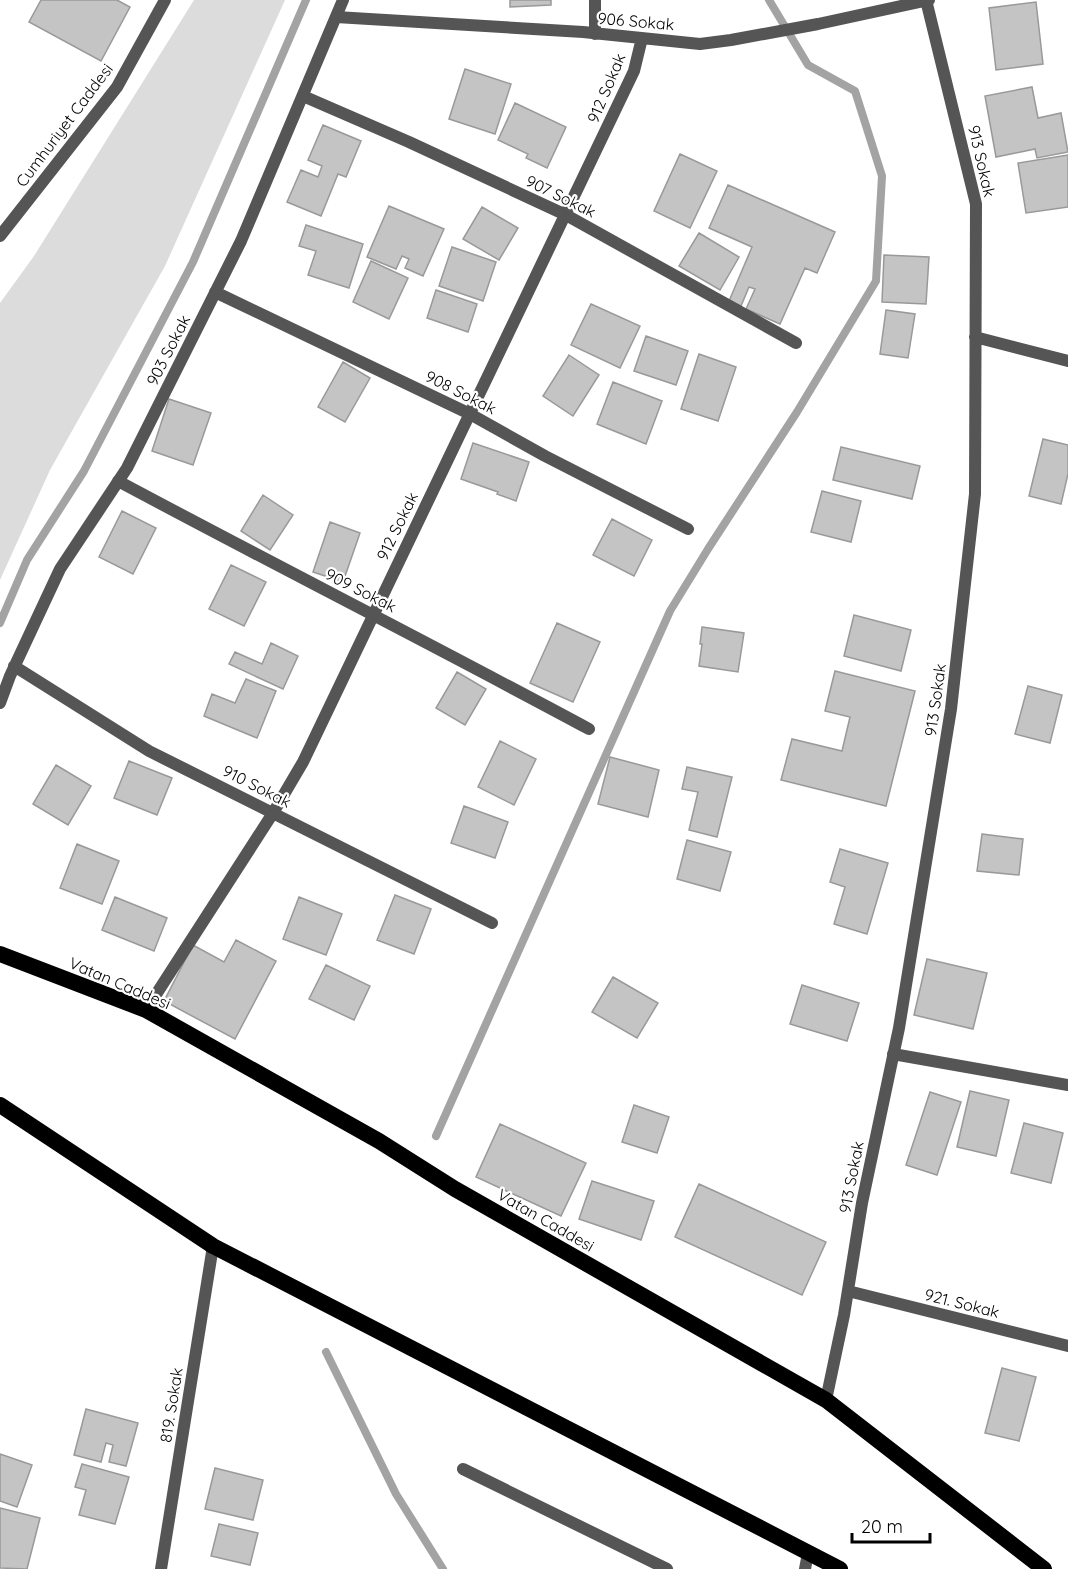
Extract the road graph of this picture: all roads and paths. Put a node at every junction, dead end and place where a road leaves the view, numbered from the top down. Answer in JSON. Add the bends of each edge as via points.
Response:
{"nodes":[{"id":1,"x":165,"y":0,"type":"edge"},
{"id":2,"x":343,"y":0,"type":"edge"},
{"id":3,"x":596,"y":0,"type":"edge"},
{"id":4,"x":927,"y":0,"type":"edge"},
{"id":5,"x":336,"y":17,"type":"junction"},
{"id":6,"x":595,"y":34,"type":"junction"},
{"id":7,"x":642,"y":38,"type":"junction"},
{"id":8,"x":303,"y":96,"type":"junction"},
{"id":9,"x":566,"y":215,"type":"junction"},
{"id":10,"x":0,"y":236,"type":"edge"},
{"id":11,"x":215,"y":292,"type":"junction"},
{"id":12,"x":975,"y":337,"type":"junction"},
{"id":13,"x":796,"y":343,"type":"dead end"},
{"id":14,"x":1068,"y":361,"type":"edge"},
{"id":15,"x":470,"y":414,"type":"junction"},
{"id":16,"x":118,"y":481,"type":"junction"},
{"id":17,"x":688,"y":529,"type":"dead end"},
{"id":18,"x":373,"y":614,"type":"junction"},
{"id":19,"x":14,"y":666,"type":"junction"},
{"id":20,"x":0,"y":703,"type":"edge"},
{"id":21,"x":589,"y":729,"type":"dead end"},
{"id":22,"x":273,"y":813,"type":"junction"},
{"id":23,"x":492,"y":923,"type":"dead end"},
{"id":24,"x":0,"y":954,"type":"edge"},
{"id":25,"x":146,"y":1010,"type":"junction"},
{"id":26,"x":893,"y":1054,"type":"junction"},
{"id":27,"x":1068,"y":1085,"type":"edge"},
{"id":28,"x":0,"y":1105,"type":"edge"},
{"id":29,"x":213,"y":1246,"type":"junction"},
{"id":30,"x":848,"y":1291,"type":"junction"},
{"id":31,"x":1068,"y":1346,"type":"edge"},
{"id":32,"x":826,"y":1400,"type":"junction"},
{"id":33,"x":463,"y":1469,"type":"dead end"},
{"id":34,"x":807,"y":1561,"type":"edge"},
{"id":35,"x":161,"y":1569,"type":"edge"},
{"id":36,"x":667,"y":1569,"type":"edge"},
{"id":37,"x":840,"y":1569,"type":"edge"},
{"id":38,"x":1044,"y":1569,"type":"edge"}],
"edges":[{"from":1,"to":10,"type":"street","name":"Cumhuriyet Caddesi","via":[[117,87]]},
{"from":2,"to":5,"type":"street","name":"903 Sokak"},
{"from":3,"to":6,"type":"street","name":"912 Sokak"},
{"from":4,"to":7,"type":"street","name":"906 Sokak","via":[[731,40],[700,44]]},
{"from":4,"to":12,"type":"street","name":"913 Sokak","via":[[976,204]]},
{"from":5,"to":6,"type":"street","name":"906 Sokak"},
{"from":5,"to":8,"type":"street","name":"903 Sokak"},
{"from":6,"to":7,"type":"street","name":"906 Sokak"},
{"from":7,"to":9,"type":"street","name":"912 Sokak","via":[[634,71]]},
{"from":8,"to":9,"type":"street","name":"907 Sokak"},
{"from":8,"to":11,"type":"street","name":"903 Sokak"},
{"from":9,"to":13,"type":"street","name":"907 Sokak"},
{"from":9,"to":15,"type":"street","name":"912 Sokak"},
{"from":11,"to":15,"type":"street","name":"908 Sokak"},
{"from":11,"to":16,"type":"street","name":"903 Sokak"},
{"from":12,"to":14,"type":"street"},
{"from":12,"to":26,"type":"street","name":"913 Sokak","via":[[975,494],[951,709]]},
{"from":15,"to":17,"type":"street","name":"908 Sokak"},
{"from":15,"to":18,"type":"street","name":"912 Sokak"},
{"from":16,"to":18,"type":"street","name":"909 Sokak"},
{"from":16,"to":19,"type":"street","name":"903 Sokak","via":[[60,569]]},
{"from":18,"to":21,"type":"street","name":"909 Sokak"},
{"from":18,"to":22,"type":"street","name":"912 Sokak","via":[[303,762]]},
{"from":19,"to":20,"type":"street","name":"903 Sokak"},
{"from":19,"to":22,"type":"street","name":"910 Sokak","via":[[149,751]]},
{"from":22,"to":23,"type":"street","name":"910 Sokak"},
{"from":22,"to":25,"type":"street","name":"912 Sokak"},
{"from":24,"to":25,"type":"highway","name":"Vatan Caddesi"},
{"from":25,"to":32,"type":"highway","name":"Vatan Caddesi"},
{"from":26,"to":27,"type":"street"},
{"from":26,"to":30,"type":"street","name":"913 Sokak"},
{"from":28,"to":29,"type":"highway"},
{"from":29,"to":34,"type":"highway"},
{"from":29,"to":35,"type":"street","name":"819. Sokak"},
{"from":30,"to":31,"type":"street","name":"921. Sokak"},
{"from":30,"to":32,"type":"street","name":"913 Sokak"},
{"from":32,"to":38,"type":"highway","name":"Vatan Caddesi"},
{"from":33,"to":36,"type":"street"},
{"from":34,"to":37,"type":"highway"}]}
